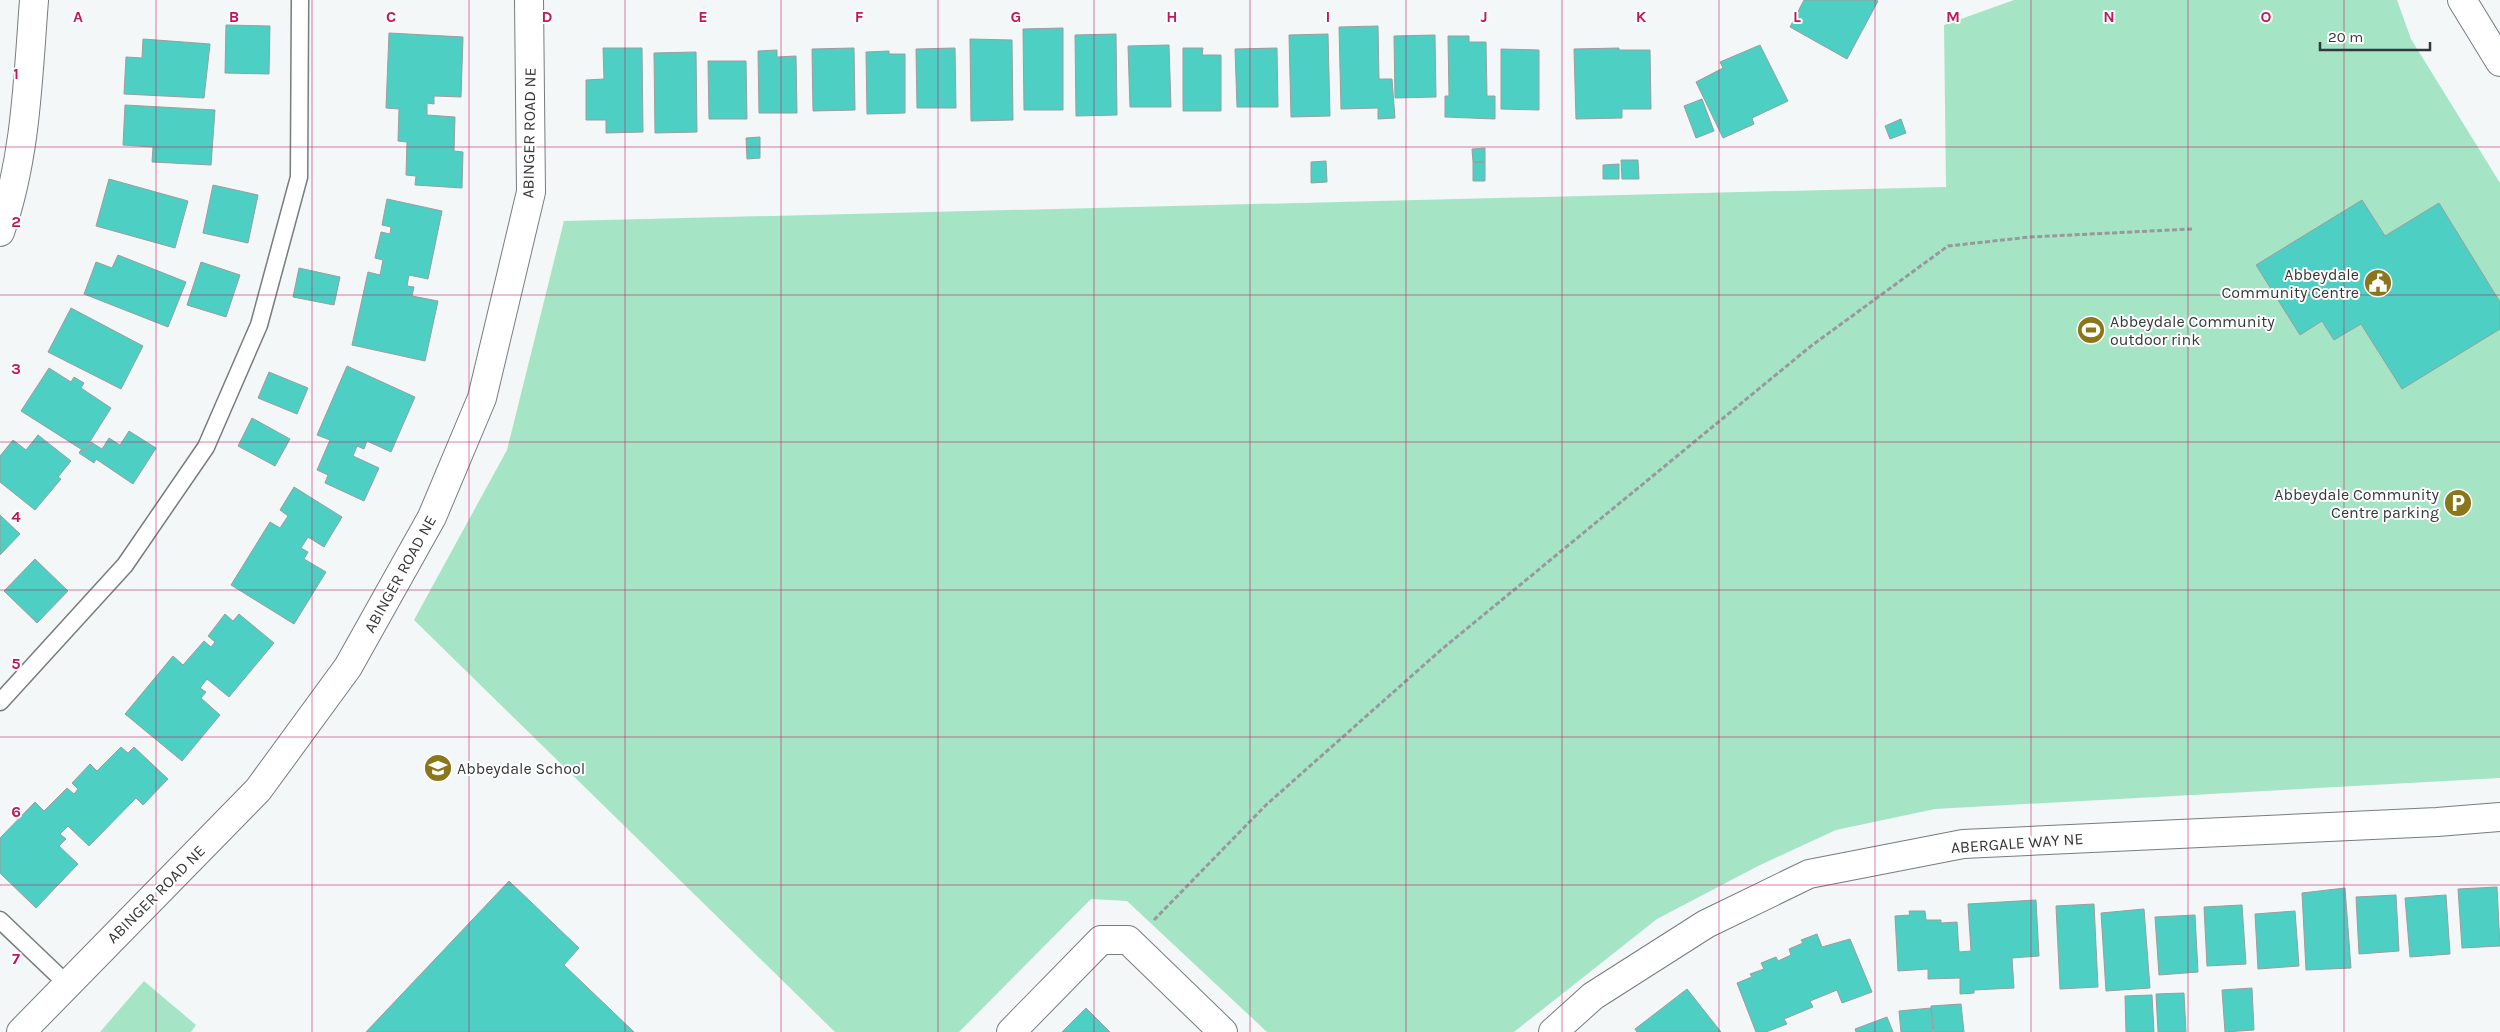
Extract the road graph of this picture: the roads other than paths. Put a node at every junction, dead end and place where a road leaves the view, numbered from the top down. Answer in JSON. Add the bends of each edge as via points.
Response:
{"nodes":[{"id":1,"x":34,"y":0,"type":"edge"},
{"id":2,"x":300,"y":0,"type":"edge"},
{"id":3,"x":529,"y":0,"type":"edge"},
{"id":4,"x":2462,"y":0,"type":"edge"},
{"id":5,"x":2500,"y":62,"type":"edge"},
{"id":6,"x":0,"y":232,"type":"edge"},
{"id":7,"x":0,"y":702,"type":"edge"},
{"id":8,"x":2500,"y":817,"type":"edge"},
{"id":9,"x":0,"y":920,"type":"edge"},
{"id":10,"x":67,"y":984,"type":"junction"},
{"id":11,"x":21,"y":1032,"type":"edge"},
{"id":12,"x":1011,"y":1032,"type":"edge"},
{"id":13,"x":1223,"y":1032,"type":"edge"},
{"id":14,"x":1553,"y":1032,"type":"edge"}],
"edges":[{"from":1,"to":6,"type":"street","via":[[26,114],[9,208]]},
{"from":2,"to":7,"type":"lane","via":[[299,177],[259,325],[206,448],[126,565]]},
{"from":3,"to":10,"type":"street","name":"ABINGER ROAD NE","via":[[531,192],[482,398],[432,517],[348,667],[258,790]]},
{"from":4,"to":5,"type":"street"},
{"from":8,"to":14,"type":"street","name":"ABERGALE WAY NE","via":[[1963,844],[1809,874],[1706,924],[1594,996]]},
{"from":9,"to":10,"type":"lane"},
{"from":10,"to":11,"type":"street","name":"ABINGER ROAD NE"},
{"from":12,"to":13,"type":"street","via":[[1100,940],[1128,940]]}]}
